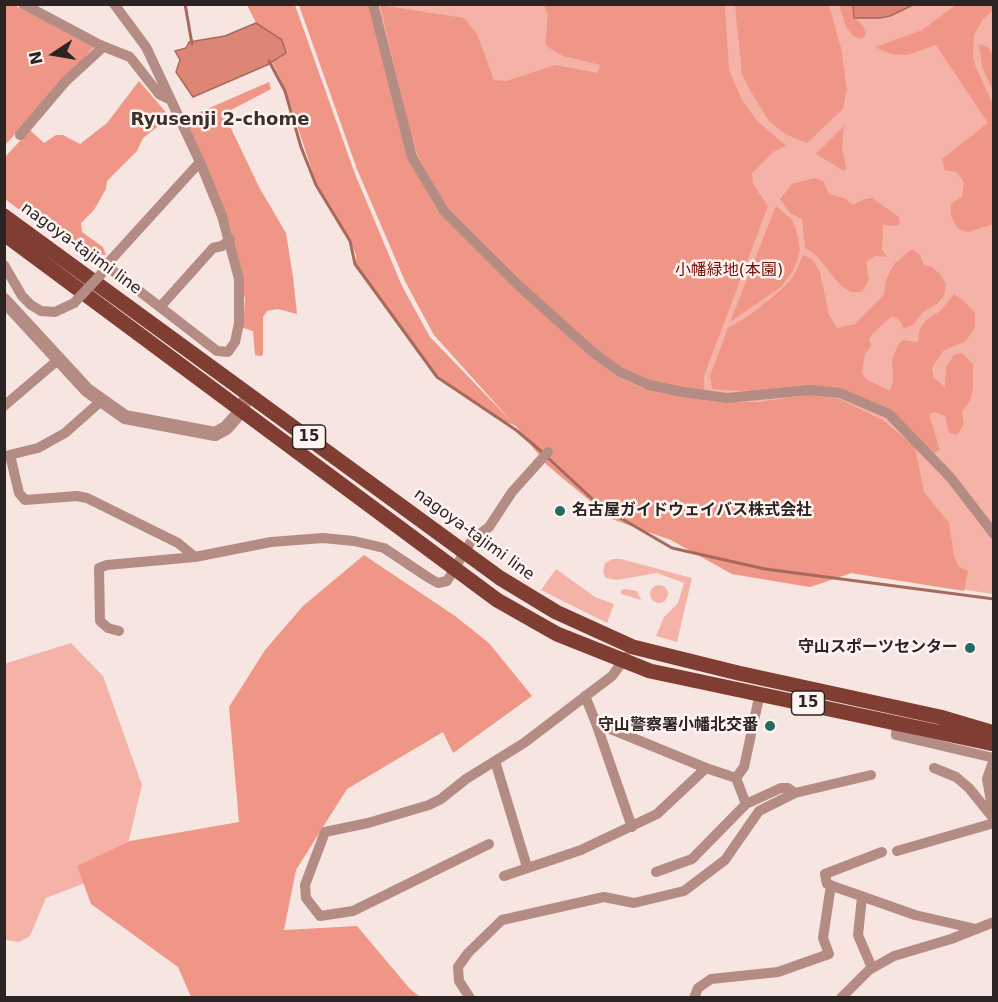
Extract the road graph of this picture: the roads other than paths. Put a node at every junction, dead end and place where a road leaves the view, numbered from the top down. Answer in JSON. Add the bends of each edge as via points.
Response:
{"nodes":[{"id":1,"x":22,"y":4,"type":"edge"},
{"id":2,"x":114,"y":4,"type":"edge"},
{"id":3,"x":373,"y":4,"type":"edge"},
{"id":4,"x":104,"y":46,"type":"junction"},
{"id":5,"x":171,"y":100,"type":"junction"},
{"id":6,"x":20,"y":135,"type":"dead end"},
{"id":7,"x":200,"y":162,"type":"junction"},
{"id":8,"x":4,"y":216,"type":"edge"},
{"id":9,"x":4,"y":234,"type":"edge"},
{"id":10,"x":230,"y":238,"type":"junction"},
{"id":11,"x":4,"y":265,"type":"edge"},
{"id":12,"x":106,"y":269,"type":"junction"},
{"id":13,"x":4,"y":300,"type":"edge"},
{"id":14,"x":161,"y":306,"type":"junction"},
{"id":15,"x":59,"y":359,"type":"junction"},
{"id":16,"x":248,"y":394,"type":"junction"},
{"id":17,"x":7,"y":400,"type":"edge"},
{"id":18,"x":100,"y":402,"type":"junction"},
{"id":19,"x":241,"y":411,"type":"junction"},
{"id":20,"x":548,"y":452,"type":"dead end"},
{"id":21,"x":7,"y":456,"type":"edge"},
{"id":22,"x":993,"y":534,"type":"edge"},
{"id":23,"x":467,"y":553,"type":"junction"},
{"id":24,"x":195,"y":557,"type":"junction"},
{"id":25,"x":456,"y":568,"type":"junction"},
{"id":26,"x":118,"y":631,"type":"dead end"},
{"id":27,"x":627,"y":645,"type":"junction"},
{"id":28,"x":620,"y":661,"type":"junction"},
{"id":29,"x":760,"y":693,"type":"junction"},
{"id":30,"x":585,"y":696,"type":"junction"},
{"id":31,"x":596,"y":723,"type":"junction"},
{"id":32,"x":897,"y":723,"type":"junction"},
{"id":33,"x":993,"y":733,"type":"edge"},
{"id":34,"x":993,"y":744,"type":"edge"},
{"id":35,"x":993,"y":758,"type":"edge"},
{"id":36,"x":495,"y":761,"type":"junction"},
{"id":37,"x":706,"y":768,"type":"junction"},
{"id":38,"x":934,"y":768,"type":"dead end"},
{"id":39,"x":871,"y":775,"type":"dead end"},
{"id":40,"x":736,"y":778,"type":"junction"},
{"id":41,"x":795,"y":793,"type":"junction"},
{"id":42,"x":746,"y":804,"type":"junction"},
{"id":43,"x":993,"y":819,"type":"edge"},
{"id":44,"x":632,"y":827,"type":"junction"},
{"id":45,"x":489,"y":844,"type":"dead end"},
{"id":46,"x":897,"y":851,"type":"dead end"},
{"id":47,"x":882,"y":852,"type":"dead end"},
{"id":48,"x":527,"y":867,"type":"junction"},
{"id":49,"x":656,"y":872,"type":"dead end"},
{"id":50,"x":504,"y":876,"type":"dead end"},
{"id":51,"x":831,"y":885,"type":"junction"},
{"id":52,"x":862,"y":897,"type":"junction"},
{"id":53,"x":993,"y":922,"type":"edge"},
{"id":54,"x":976,"y":929,"type":"junction"},
{"id":55,"x":872,"y":968,"type":"junction"},
{"id":56,"x":470,"y":998,"type":"edge"},
{"id":57,"x":694,"y":998,"type":"edge"},
{"id":58,"x":841,"y":998,"type":"edge"}],
"edges":[{"from":1,"to":4,"type":"street"},
{"from":2,"to":5,"type":"street","via":[[146,47]]},
{"from":3,"to":22,"type":"street","via":[[412,157],[444,211],[595,354],[620,372],[649,385],[683,392],[727,398],[810,390],[840,393],[889,414],[950,477]]},
{"from":4,"to":5,"type":"street","via":[[130,57],[159,94]]},
{"from":4,"to":6,"type":"street","via":[[66,81]]},
{"from":5,"to":7,"type":"street"},
{"from":7,"to":10,"type":"street"},
{"from":7,"to":12,"type":"street"},
{"from":8,"to":16,"type":"main road","name":"nagoya-tajimi line","number":"15"},
{"from":9,"to":19,"type":"main road","name":"nagoya-tajimi line","number":"15"},
{"from":10,"to":14,"type":"street","via":[[213,248]]},
{"from":10,"to":14,"type":"street","via":[[240,305],[235,342],[228,352],[217,351]]},
{"from":11,"to":12,"type":"street","bridge":true,"via":[[31,305],[55,312],[74,303]]},
{"from":12,"to":14,"type":"street"},
{"from":13,"to":15,"type":"street"},
{"from":15,"to":17,"type":"street"},
{"from":15,"to":18,"type":"street"},
{"from":16,"to":19,"type":"street"},
{"from":16,"to":23,"type":"main road","name":"nagoya-tajimi line","number":"15"},
{"from":18,"to":19,"type":"street","via":[[125,417],[215,434]]},
{"from":18,"to":21,"type":"street","via":[[65,433],[38,448]]},
{"from":19,"to":25,"type":"main road","name":"nagoya-tajimi line","number":"15"},
{"from":20,"to":23,"type":"street","via":[[512,492],[489,527],[472,540]]},
{"from":21,"to":24,"type":"street","via":[[25,500],[87,498],[178,543]]},
{"from":23,"to":25,"type":"street"},
{"from":23,"to":27,"type":"main road","name":"nagoya-tajimi line","number":"15","via":[[519,591]]},
{"from":24,"to":25,"type":"street","via":[[271,542],[323,538],[384,548],[438,583],[447,581]]},
{"from":24,"to":26,"type":"street","via":[[99,568],[100,621]]},
{"from":25,"to":28,"type":"main road","name":"nagoya-tajimi line","number":"15","via":[[517,612]]},
{"from":27,"to":28,"type":"street"},
{"from":27,"to":33,"type":"main road","name":"nagoya-tajimi line","number":"15","via":[[940,717]]},
{"from":28,"to":29,"type":"main road","name":"nagoya-tajimi line","number":"15","via":[[650,671]]},
{"from":28,"to":30,"type":"street","via":[[612,676]]},
{"from":29,"to":32,"type":"main road","name":"nagoya-tajimi line","number":"15"},
{"from":29,"to":40,"type":"street","via":[[744,767]]},
{"from":30,"to":31,"type":"street"},
{"from":30,"to":36,"type":"street"},
{"from":31,"to":37,"type":"street"},
{"from":31,"to":44,"type":"street"},
{"from":32,"to":34,"type":"main road","name":"nagoya-tajimi line","number":"15"},
{"from":32,"to":35,"type":"street","via":[[896,735]]},
{"from":35,"to":43,"type":"street","via":[[987,779]]},
{"from":36,"to":45,"type":"street","via":[[429,805],[368,824],[325,832],[305,885],[306,898],[320,916],[353,911]]},
{"from":36,"to":48,"type":"street"},
{"from":37,"to":40,"type":"street"},
{"from":37,"to":44,"type":"street","via":[[666,808]]},
{"from":38,"to":43,"type":"street","via":[[956,777],[969,788]]},
{"from":39,"to":41,"type":"street"},
{"from":40,"to":42,"type":"street"},
{"from":41,"to":42,"type":"street","via":[[781,788]]},
{"from":41,"to":56,"type":"street","via":[[759,812],[725,860],[684,891],[634,903],[604,897],[502,920],[458,967],[459,981]]},
{"from":42,"to":49,"type":"street","via":[[693,859]]},
{"from":43,"to":46,"type":"street"},
{"from":44,"to":48,"type":"street","via":[[581,850]]},
{"from":47,"to":51,"type":"street","via":[[825,874],[827,884]]},
{"from":48,"to":50,"type":"street"},
{"from":51,"to":52,"type":"street"},
{"from":51,"to":57,"type":"street","via":[[823,938],[829,954],[778,972],[711,979],[698,988]]},
{"from":52,"to":54,"type":"street","via":[[915,915]]},
{"from":52,"to":55,"type":"street","via":[[858,935]]},
{"from":53,"to":54,"type":"street"},
{"from":54,"to":55,"type":"street","via":[[894,956]]},
{"from":55,"to":58,"type":"street"}]}
